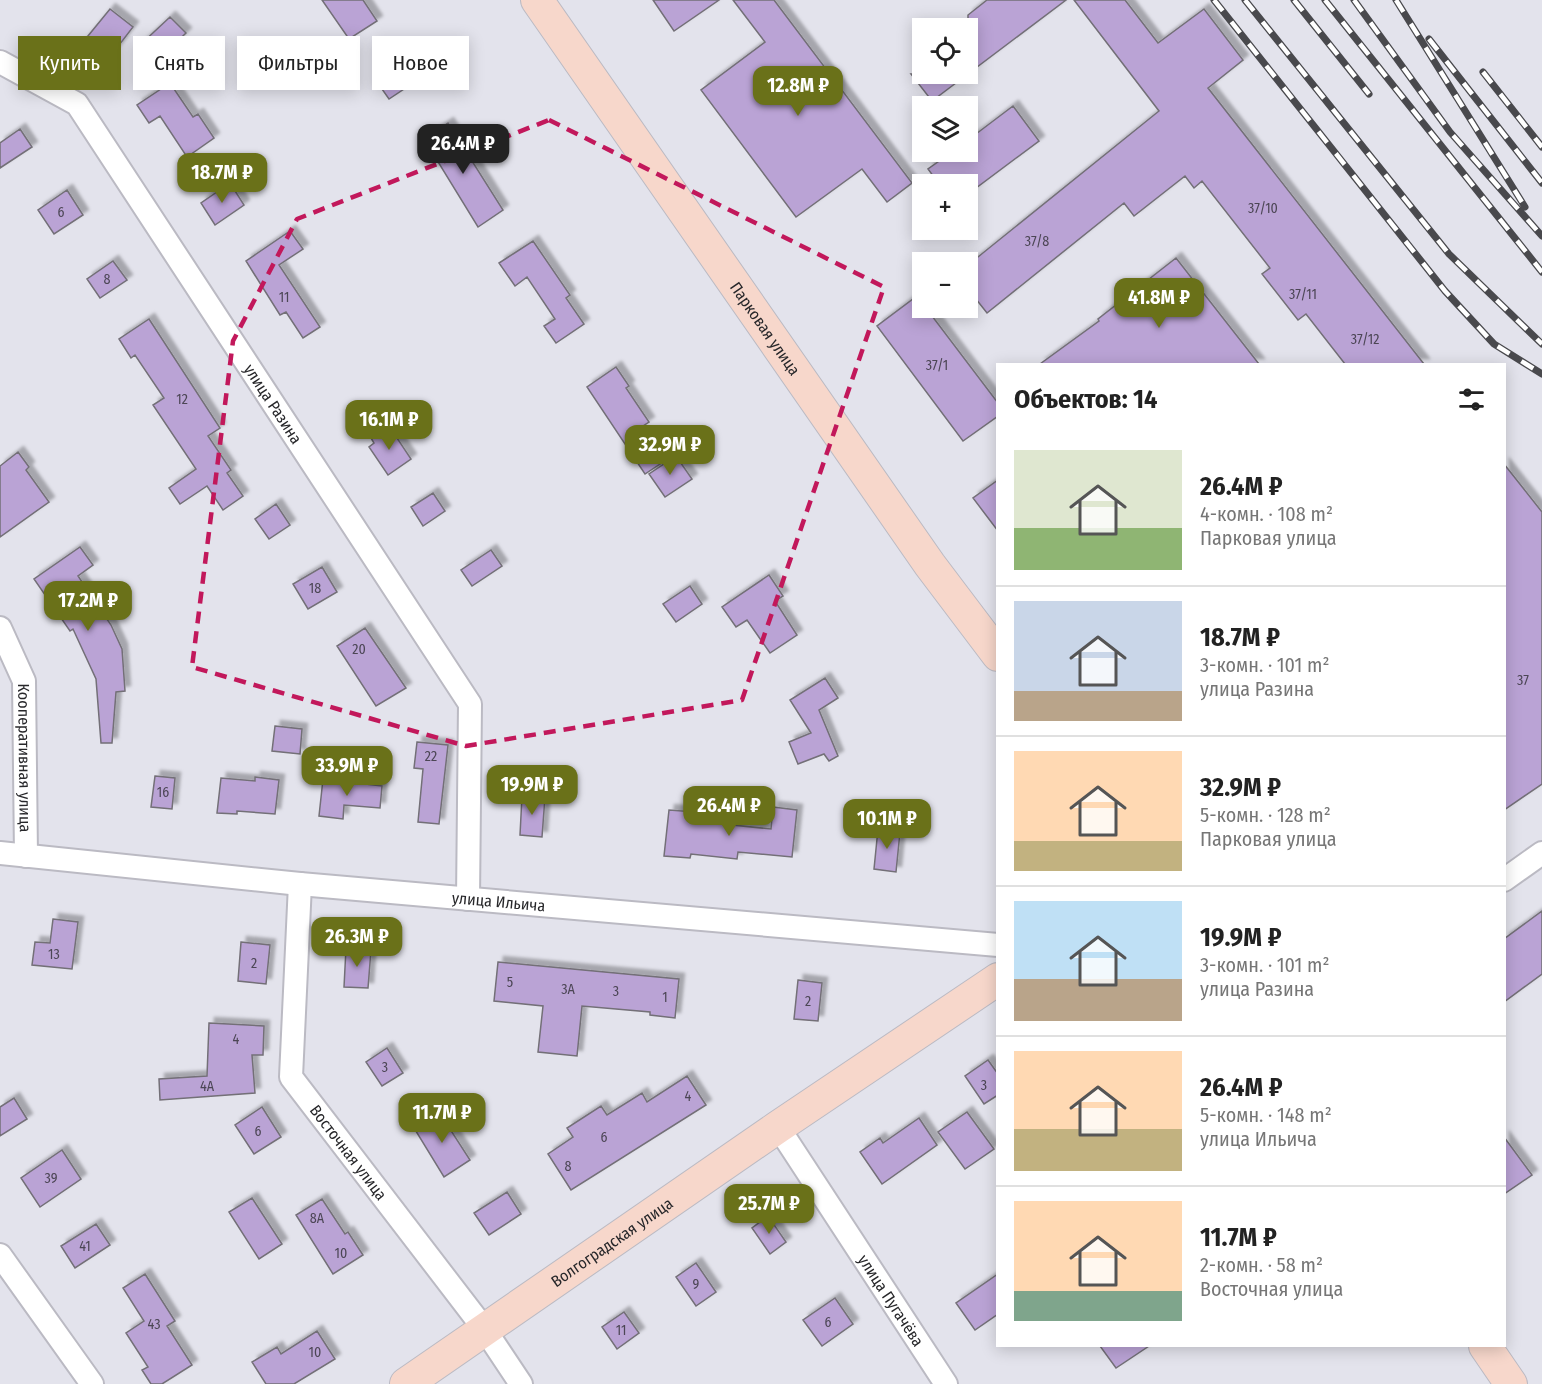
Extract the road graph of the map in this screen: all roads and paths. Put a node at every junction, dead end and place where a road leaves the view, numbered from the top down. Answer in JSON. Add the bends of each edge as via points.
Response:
{"nodes":[{"id":1,"x":537,"y":0,"type":"edge"},
{"id":2,"x":0,"y":62,"type":"edge"},
{"id":3,"x":0,"y":628,"type":"edge"},
{"id":4,"x":996,"y":653,"type":"edge"},
{"id":5,"x":0,"y":853,"type":"edge"},
{"id":6,"x":1542,"y":853,"type":"edge"},
{"id":7,"x":26,"y":856,"type":"junction"},
{"id":8,"x":1506,"y":879,"type":"edge"},
{"id":9,"x":300,"y":884,"type":"junction"},
{"id":10,"x":468,"y":899,"type":"junction"},
{"id":11,"x":996,"y":945,"type":"edge"},
{"id":12,"x":996,"y":980,"type":"edge"},
{"id":13,"x":778,"y":1127,"type":"junction"},
{"id":14,"x":0,"y":1255,"type":"edge"},
{"id":15,"x":485,"y":1330,"type":"junction"},
{"id":16,"x":1486,"y":1347,"type":"edge"},
{"id":17,"x":92,"y":1384,"type":"edge"},
{"id":18,"x":406,"y":1384,"type":"edge"},
{"id":19,"x":521,"y":1384,"type":"edge"},
{"id":20,"x":946,"y":1384,"type":"edge"},
{"id":21,"x":1511,"y":1384,"type":"edge"}],
"edges":[{"from":1,"to":4,"type":"main road","name":"Парковая улица","via":[[930,565]]},
{"from":2,"to":10,"type":"street","name":"улица Разина","via":[[77,104],[470,704]]},
{"from":3,"to":7,"type":"street","name":"Кооперативная улица","via":[[24,681]]},
{"from":5,"to":7,"type":"street","name":"улица Ильича"},
{"from":6,"to":8,"type":"street"},
{"from":7,"to":9,"type":"street","name":"улица Ильича"},
{"from":9,"to":10,"type":"street","name":"улица Ильича"},
{"from":9,"to":15,"type":"street","name":"Восточная улица","via":[[291,1077]]},
{"from":10,"to":11,"type":"street","name":"улица Ильича"},
{"from":12,"to":13,"type":"main road","name":"Волгоградская улица"},
{"from":13,"to":15,"type":"main road","name":"Волгоградская улица"},
{"from":13,"to":20,"type":"street","name":"улица Пугачёва"},
{"from":14,"to":17,"type":"street"},
{"from":15,"to":18,"type":"main road","name":"Волгоградская улица"},
{"from":15,"to":19,"type":"street","name":"Восточная улица"},
{"from":16,"to":21,"type":"main road"}]}
